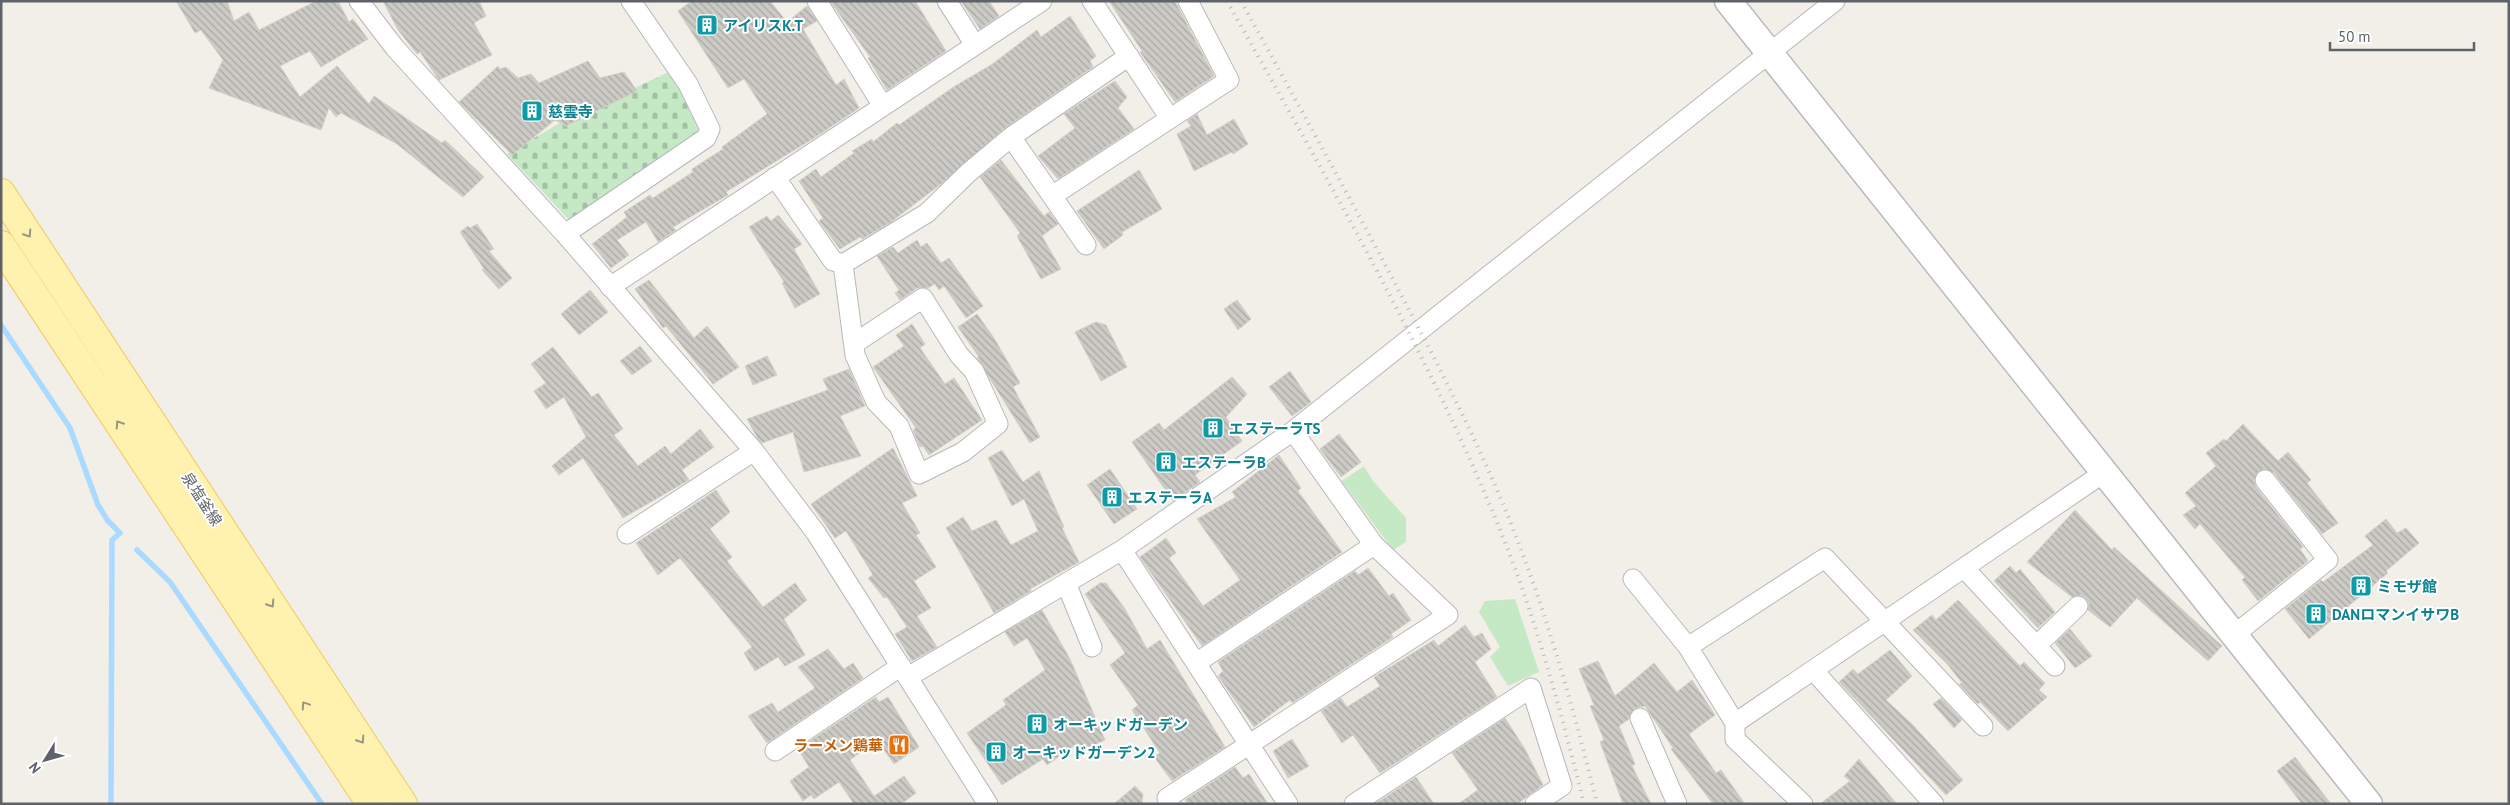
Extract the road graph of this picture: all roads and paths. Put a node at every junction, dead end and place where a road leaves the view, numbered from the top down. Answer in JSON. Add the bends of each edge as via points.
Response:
{"nodes":[{"id":1,"x":359,"y":1,"type":"edge"},
{"id":2,"x":631,"y":1,"type":"edge"},
{"id":3,"x":817,"y":1,"type":"edge"},
{"id":4,"x":947,"y":1,"type":"edge"},
{"id":5,"x":1042,"y":1,"type":"edge"},
{"id":6,"x":1092,"y":1,"type":"edge"},
{"id":7,"x":1188,"y":1,"type":"edge"},
{"id":8,"x":1728,"y":1,"type":"edge"},
{"id":9,"x":1835,"y":1,"type":"edge"},
{"id":10,"x":975,"y":46,"type":"junction"},
{"id":11,"x":1770,"y":53,"type":"junction"},
{"id":12,"x":1129,"y":56,"type":"junction"},
{"id":13,"x":883,"y":106,"type":"junction"},
{"id":14,"x":1169,"y":117,"type":"junction"},
{"id":15,"x":1011,"y":137,"type":"junction"},
{"id":16,"x":775,"y":177,"type":"junction"},
{"id":17,"x":1,"y":194,"type":"edge"},
{"id":18,"x":1052,"y":196,"type":"junction"},
{"id":19,"x":565,"y":234,"type":"junction"},
{"id":20,"x":1,"y":245,"type":"edge"},
{"id":21,"x":1086,"y":246,"type":"dead end"},
{"id":22,"x":842,"y":264,"type":"junction"},
{"id":23,"x":610,"y":286,"type":"junction"},
{"id":24,"x":73,"y":302,"type":"junction"},
{"id":25,"x":854,"y":343,"type":"junction"},
{"id":26,"x":1293,"y":431,"type":"junction"},
{"id":27,"x":754,"y":451,"type":"junction"},
{"id":28,"x":180,"y":465,"type":"junction"},
{"id":29,"x":2105,"y":472,"type":"junction"},
{"id":30,"x":2265,"y":480,"type":"dead end"},
{"id":31,"x":158,"y":483,"type":"junction"},
{"id":32,"x":627,"y":534,"type":"dead end"},
{"id":33,"x":1374,"y":545,"type":"junction"},
{"id":34,"x":1122,"y":550,"type":"junction"},
{"id":35,"x":1964,"y":568,"type":"junction"},
{"id":36,"x":1633,"y":579,"type":"dead end"},
{"id":37,"x":1066,"y":583,"type":"junction"},
{"id":38,"x":2078,"y":606,"type":"dead end"},
{"id":39,"x":1886,"y":620,"type":"junction"},
{"id":40,"x":2234,"y":635,"type":"junction"},
{"id":41,"x":262,"y":640,"type":"junction"},
{"id":42,"x":2036,"y":646,"type":"junction"},
{"id":43,"x":1092,"y":647,"type":"dead end"},
{"id":44,"x":1688,"y":647,"type":"junction"},
{"id":45,"x":1196,"y":663,"type":"junction"},
{"id":46,"x":2055,"y":666,"type":"dead end"},
{"id":47,"x":1813,"y":670,"type":"junction"},
{"id":48,"x":904,"y":672,"type":"junction"},
{"id":49,"x":1640,"y":718,"type":"dead end"},
{"id":50,"x":1735,"y":723,"type":"junction"},
{"id":51,"x":1983,"y":726,"type":"dead end"},
{"id":52,"x":1249,"y":745,"type":"junction"},
{"id":53,"x":775,"y":751,"type":"dead end"},
{"id":54,"x":371,"y":804,"type":"edge"},
{"id":55,"x":403,"y":804,"type":"edge"},
{"id":56,"x":988,"y":804,"type":"edge"},
{"id":57,"x":1170,"y":804,"type":"edge"},
{"id":58,"x":1288,"y":804,"type":"edge"},
{"id":59,"x":1354,"y":804,"type":"edge"},
{"id":60,"x":1535,"y":804,"type":"edge"},
{"id":61,"x":1677,"y":804,"type":"edge"},
{"id":62,"x":1803,"y":804,"type":"edge"},
{"id":63,"x":1934,"y":804,"type":"edge"},
{"id":64,"x":2369,"y":804,"type":"edge"}],
"edges":[{"from":1,"to":19,"type":"street","via":[[395,48]]},
{"from":2,"to":19,"type":"street","via":[[688,84],[710,129],[706,138]]},
{"from":3,"to":13,"type":"street"},
{"from":4,"to":10,"type":"street"},
{"from":5,"to":10,"type":"street"},
{"from":6,"to":12,"type":"street"},
{"from":7,"to":14,"type":"street","via":[[1229,80]]},
{"from":8,"to":11,"type":"street"},
{"from":9,"to":11,"type":"street"},
{"from":10,"to":13,"type":"street"},
{"from":11,"to":26,"type":"street"},
{"from":11,"to":29,"type":"street"},
{"from":12,"to":14,"type":"street"},
{"from":12,"to":15,"type":"street"},
{"from":13,"to":16,"type":"street"},
{"from":14,"to":18,"type":"street"},
{"from":15,"to":18,"type":"street"},
{"from":15,"to":22,"type":"street","via":[[927,213]]},
{"from":16,"to":22,"type":"street","via":[[834,261]]},
{"from":16,"to":23,"type":"street"},
{"from":17,"to":24,"type":"main road","name":"泉塩釜線","one_way":true},
{"from":18,"to":21,"type":"street"},
{"from":19,"to":23,"type":"street"},
{"from":31,"to":20,"type":"main road","name":"泉塩釜線","one_way":true},
{"from":22,"to":25,"type":"street"},
{"from":23,"to":27,"type":"street"},
{"from":24,"to":28,"type":"main road","name":"泉塩釜線"},
{"from":24,"to":31,"type":"main road","via":[[100,361],[157,450]]},
{"from":25,"to":25,"type":"street","via":[[855,355],[876,402],[898,426],[919,474],[963,452],[998,424],[974,371],[959,355],[923,298]]},
{"from":26,"to":33,"type":"street"},
{"from":26,"to":34,"type":"street"},
{"from":27,"to":32,"type":"street"},
{"from":27,"to":48,"type":"street","via":[[816,533]]},
{"from":28,"to":41,"type":"main road","via":[[182,492],[237,577]]},
{"from":28,"to":55,"type":"main road","name":"泉塩釜線","one_way":true},
{"from":29,"to":35,"type":"street"},
{"from":29,"to":40,"type":"street"},
{"from":30,"to":40,"type":"street","via":[[2328,560]]},
{"from":31,"to":41,"type":"main road","name":"泉塩釜線"},
{"from":33,"to":45,"type":"street"},
{"from":33,"to":52,"type":"street","via":[[1448,615]]},
{"from":34,"to":37,"type":"street"},
{"from":34,"to":45,"type":"street"},
{"from":35,"to":39,"type":"street"},
{"from":35,"to":42,"type":"street"},
{"from":36,"to":44,"type":"street"},
{"from":37,"to":43,"type":"street"},
{"from":37,"to":48,"type":"street"},
{"from":38,"to":42,"type":"street"},
{"from":39,"to":44,"type":"street","via":[[1825,558]]},
{"from":39,"to":47,"type":"street"},
{"from":39,"to":51,"type":"street"},
{"from":40,"to":64,"type":"street"},
{"from":54,"to":41,"type":"main road","name":"泉塩釜線","one_way":true},
{"from":42,"to":46,"type":"street"},
{"from":44,"to":50,"type":"street"},
{"from":45,"to":52,"type":"street"},
{"from":47,"to":50,"type":"street"},
{"from":47,"to":63,"type":"street"},
{"from":48,"to":53,"type":"street"},
{"from":48,"to":56,"type":"street"},
{"from":49,"to":61,"type":"street"},
{"from":50,"to":62,"type":"street","via":[[1735,739]]},
{"from":52,"to":57,"type":"street","via":[[1167,798]]},
{"from":52,"to":58,"type":"street"},
{"from":59,"to":60,"type":"street","via":[[1531,688],[1562,786]]}]}
